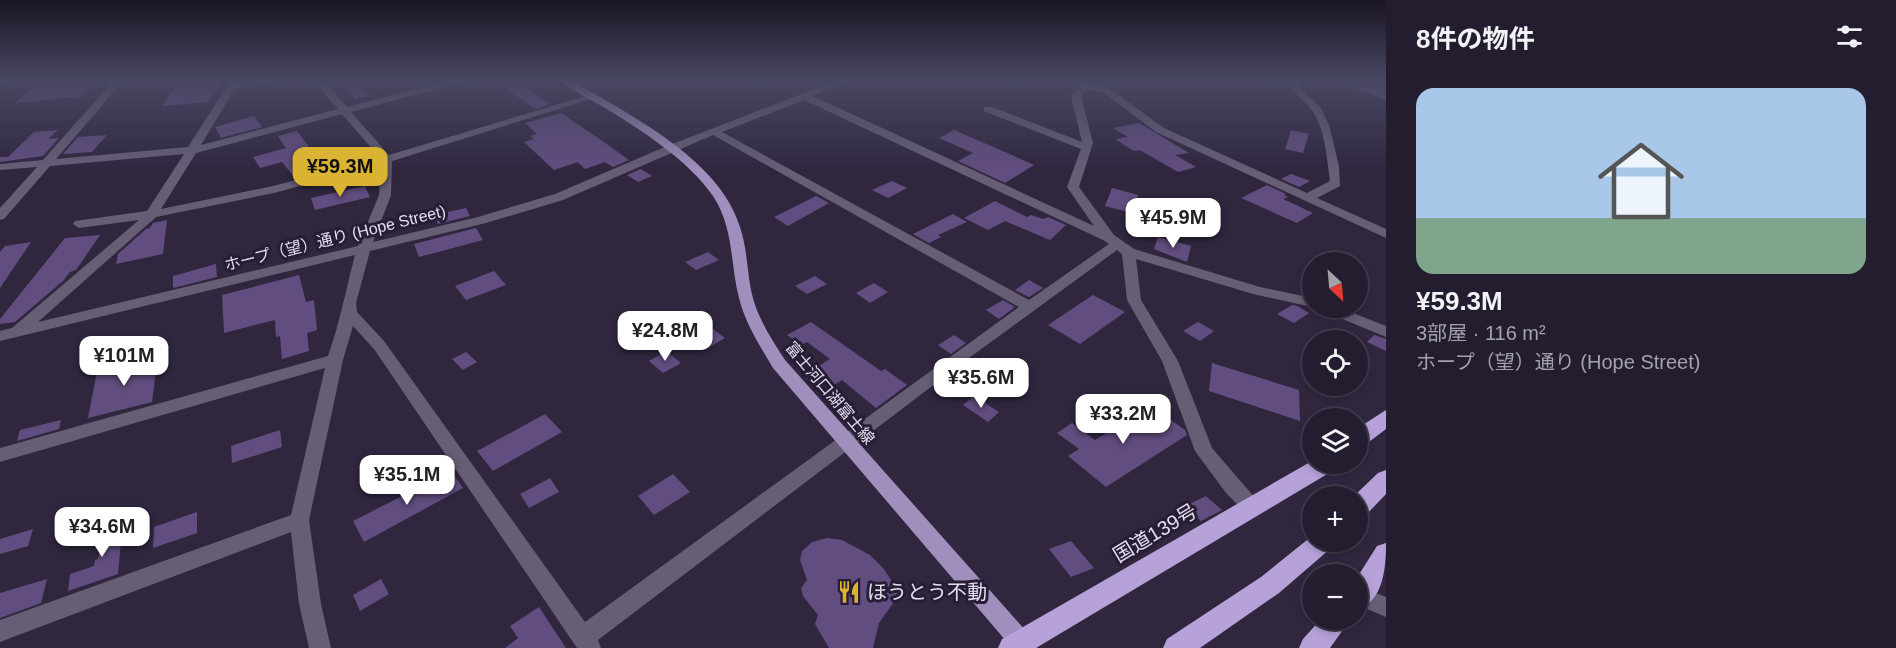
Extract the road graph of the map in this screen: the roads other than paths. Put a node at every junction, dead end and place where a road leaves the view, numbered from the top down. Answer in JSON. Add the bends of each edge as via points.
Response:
{"nodes":[{"id":1,"x":93,"y":110,"type":"edge"},
{"id":2,"x":217,"y":110,"type":"edge"},
{"id":3,"x":344,"y":110,"type":"joint"},
{"id":4,"x":547,"y":110,"type":"edge"},
{"id":5,"x":612,"y":110,"type":"edge"},
{"id":6,"x":767,"y":110,"type":"edge"},
{"id":7,"x":834,"y":110,"type":"edge"},
{"id":8,"x":990,"y":110,"type":"edge"},
{"id":9,"x":1077,"y":110,"type":"edge"},
{"id":10,"x":1133,"y":110,"type":"edge"},
{"id":11,"x":1316,"y":110,"type":"edge"},
{"id":12,"x":713,"y":131,"type":"junction"},
{"id":13,"x":1086,"y":147,"type":"junction"},
{"id":14,"x":670,"y":148,"type":"junction"},
{"id":15,"x":193,"y":150,"type":"junction"},
{"id":16,"x":386,"y":158,"type":"junction"},
{"id":17,"x":47,"y":164,"type":"junction"},
{"id":18,"x":0,"y":168,"type":"edge"},
{"id":19,"x":1307,"y":198,"type":"junction"},
{"id":20,"x":0,"y":216,"type":"edge"},
{"id":21,"x":150,"y":217,"type":"junction"},
{"id":22,"x":79,"y":224,"type":"dead end"},
{"id":23,"x":1386,"y":234,"type":"edge"},
{"id":24,"x":1118,"y":244,"type":"junction"},
{"id":25,"x":364,"y":248,"type":"junction"},
{"id":26,"x":1302,"y":300,"type":"edge"},
{"id":27,"x":1029,"y":306,"type":"junction"},
{"id":28,"x":350,"y":313,"type":"junction"},
{"id":29,"x":1352,"y":318,"type":"edge"},
{"id":30,"x":1386,"y":332,"type":"edge"},
{"id":31,"x":16,"y":333,"type":"junction"},
{"id":32,"x":0,"y":336,"type":"edge"},
{"id":33,"x":335,"y":360,"type":"junction"},
{"id":34,"x":1386,"y":418,"type":"edge"},
{"id":35,"x":1368,"y":432,"type":"edge"},
{"id":36,"x":846,"y":441,"type":"junction"},
{"id":37,"x":0,"y":455,"type":"edge"},
{"id":38,"x":1313,"y":474,"type":"edge"},
{"id":39,"x":1386,"y":479,"type":"edge"},
{"id":40,"x":1368,"y":498,"type":"edge"},
{"id":41,"x":1252,"y":506,"type":"junction"},
{"id":42,"x":299,"y":520,"type":"junction"},
{"id":43,"x":1312,"y":552,"type":"edge"},
{"id":44,"x":1386,"y":554,"type":"edge"},
{"id":45,"x":1368,"y":581,"type":"edge"},
{"id":46,"x":1368,"y":600,"type":"edge"},
{"id":47,"x":1386,"y":607,"type":"edge"},
{"id":48,"x":1328,"y":630,"type":"edge"},
{"id":49,"x":0,"y":631,"type":"edge"},
{"id":50,"x":586,"y":643,"type":"edge"},
{"id":51,"x":1019,"y":646,"type":"edge"},
{"id":52,"x":320,"y":648,"type":"edge"},
{"id":53,"x":1176,"y":648,"type":"edge"},
{"id":54,"x":1312,"y":648,"type":"edge"}],
"edges":[{"from":1,"to":17,"type":"street"},
{"from":2,"to":15,"type":"street"},
{"from":3,"to":15,"type":"street"},
{"from":3,"to":16,"type":"street"},
{"from":4,"to":16,"type":"street"},
{"from":5,"to":14,"type":"main road","name":"富士河口湖富士線"},
{"from":6,"to":12,"type":"street","name":"ホープ（望）通り (Hope Street)"},
{"from":7,"to":24,"type":"street"},
{"from":8,"to":13,"type":"street"},
{"from":9,"to":13,"type":"street","via":[[1087,138]]},
{"from":10,"to":19,"type":"street","via":[[1160,130]]},
{"from":11,"to":19,"type":"street","via":[[1336,183]]},
{"from":12,"to":14,"type":"street","name":"ホープ（望）通り (Hope Street)"},
{"from":12,"to":27,"type":"street"},
{"from":13,"to":24,"type":"street","via":[[1073,188]]},
{"from":14,"to":25,"type":"street","name":"ホープ（望）通り (Hope Street)","via":[[559,197]]},
{"from":14,"to":36,"type":"main road","name":"富士河口湖富士線","via":[[708,180],[730,217],[745,292],[759,332],[779,364]]},
{"from":15,"to":17,"type":"street"},
{"from":15,"to":21,"type":"street"},
{"from":16,"to":21,"type":"street","via":[[292,186]]},
{"from":16,"to":25,"type":"street","via":[[385,195]]},
{"from":17,"to":18,"type":"street"},
{"from":17,"to":20,"type":"street"},
{"from":19,"to":23,"type":"street"},
{"from":21,"to":22,"type":"street"},
{"from":21,"to":31,"type":"street"},
{"from":24,"to":26,"type":"street","via":[[1258,291]]},
{"from":24,"to":27,"type":"street"},
{"from":24,"to":41,"type":"street","via":[[1134,300],[1170,361],[1204,451]]},
{"from":25,"to":28,"type":"street"},
{"from":25,"to":31,"type":"street","name":"ホープ（望）通り (Hope Street)"},
{"from":27,"to":36,"type":"street"},
{"from":28,"to":33,"type":"street"},
{"from":28,"to":50,"type":"street","via":[[379,345]]},
{"from":29,"to":30,"type":"street"},
{"from":31,"to":32,"type":"street","name":"ホープ（望）通り (Hope Street)"},
{"from":33,"to":37,"type":"street"},
{"from":33,"to":42,"type":"street"},
{"from":34,"to":35,"type":"highway"},
{"from":36,"to":50,"type":"street"},
{"from":36,"to":51,"type":"main road","name":"富士河口湖富士線"},
{"from":38,"to":41,"type":"highway","name":"国道139号"},
{"from":39,"to":40,"type":"highway"},
{"from":41,"to":51,"type":"highway","name":"国道139号"},
{"from":42,"to":49,"type":"street"},
{"from":42,"to":52,"type":"street"},
{"from":43,"to":53,"type":"highway","via":[[1230,614]]},
{"from":44,"to":45,"type":"highway"},
{"from":46,"to":47,"type":"street"},
{"from":48,"to":54,"type":"highway"}]}
